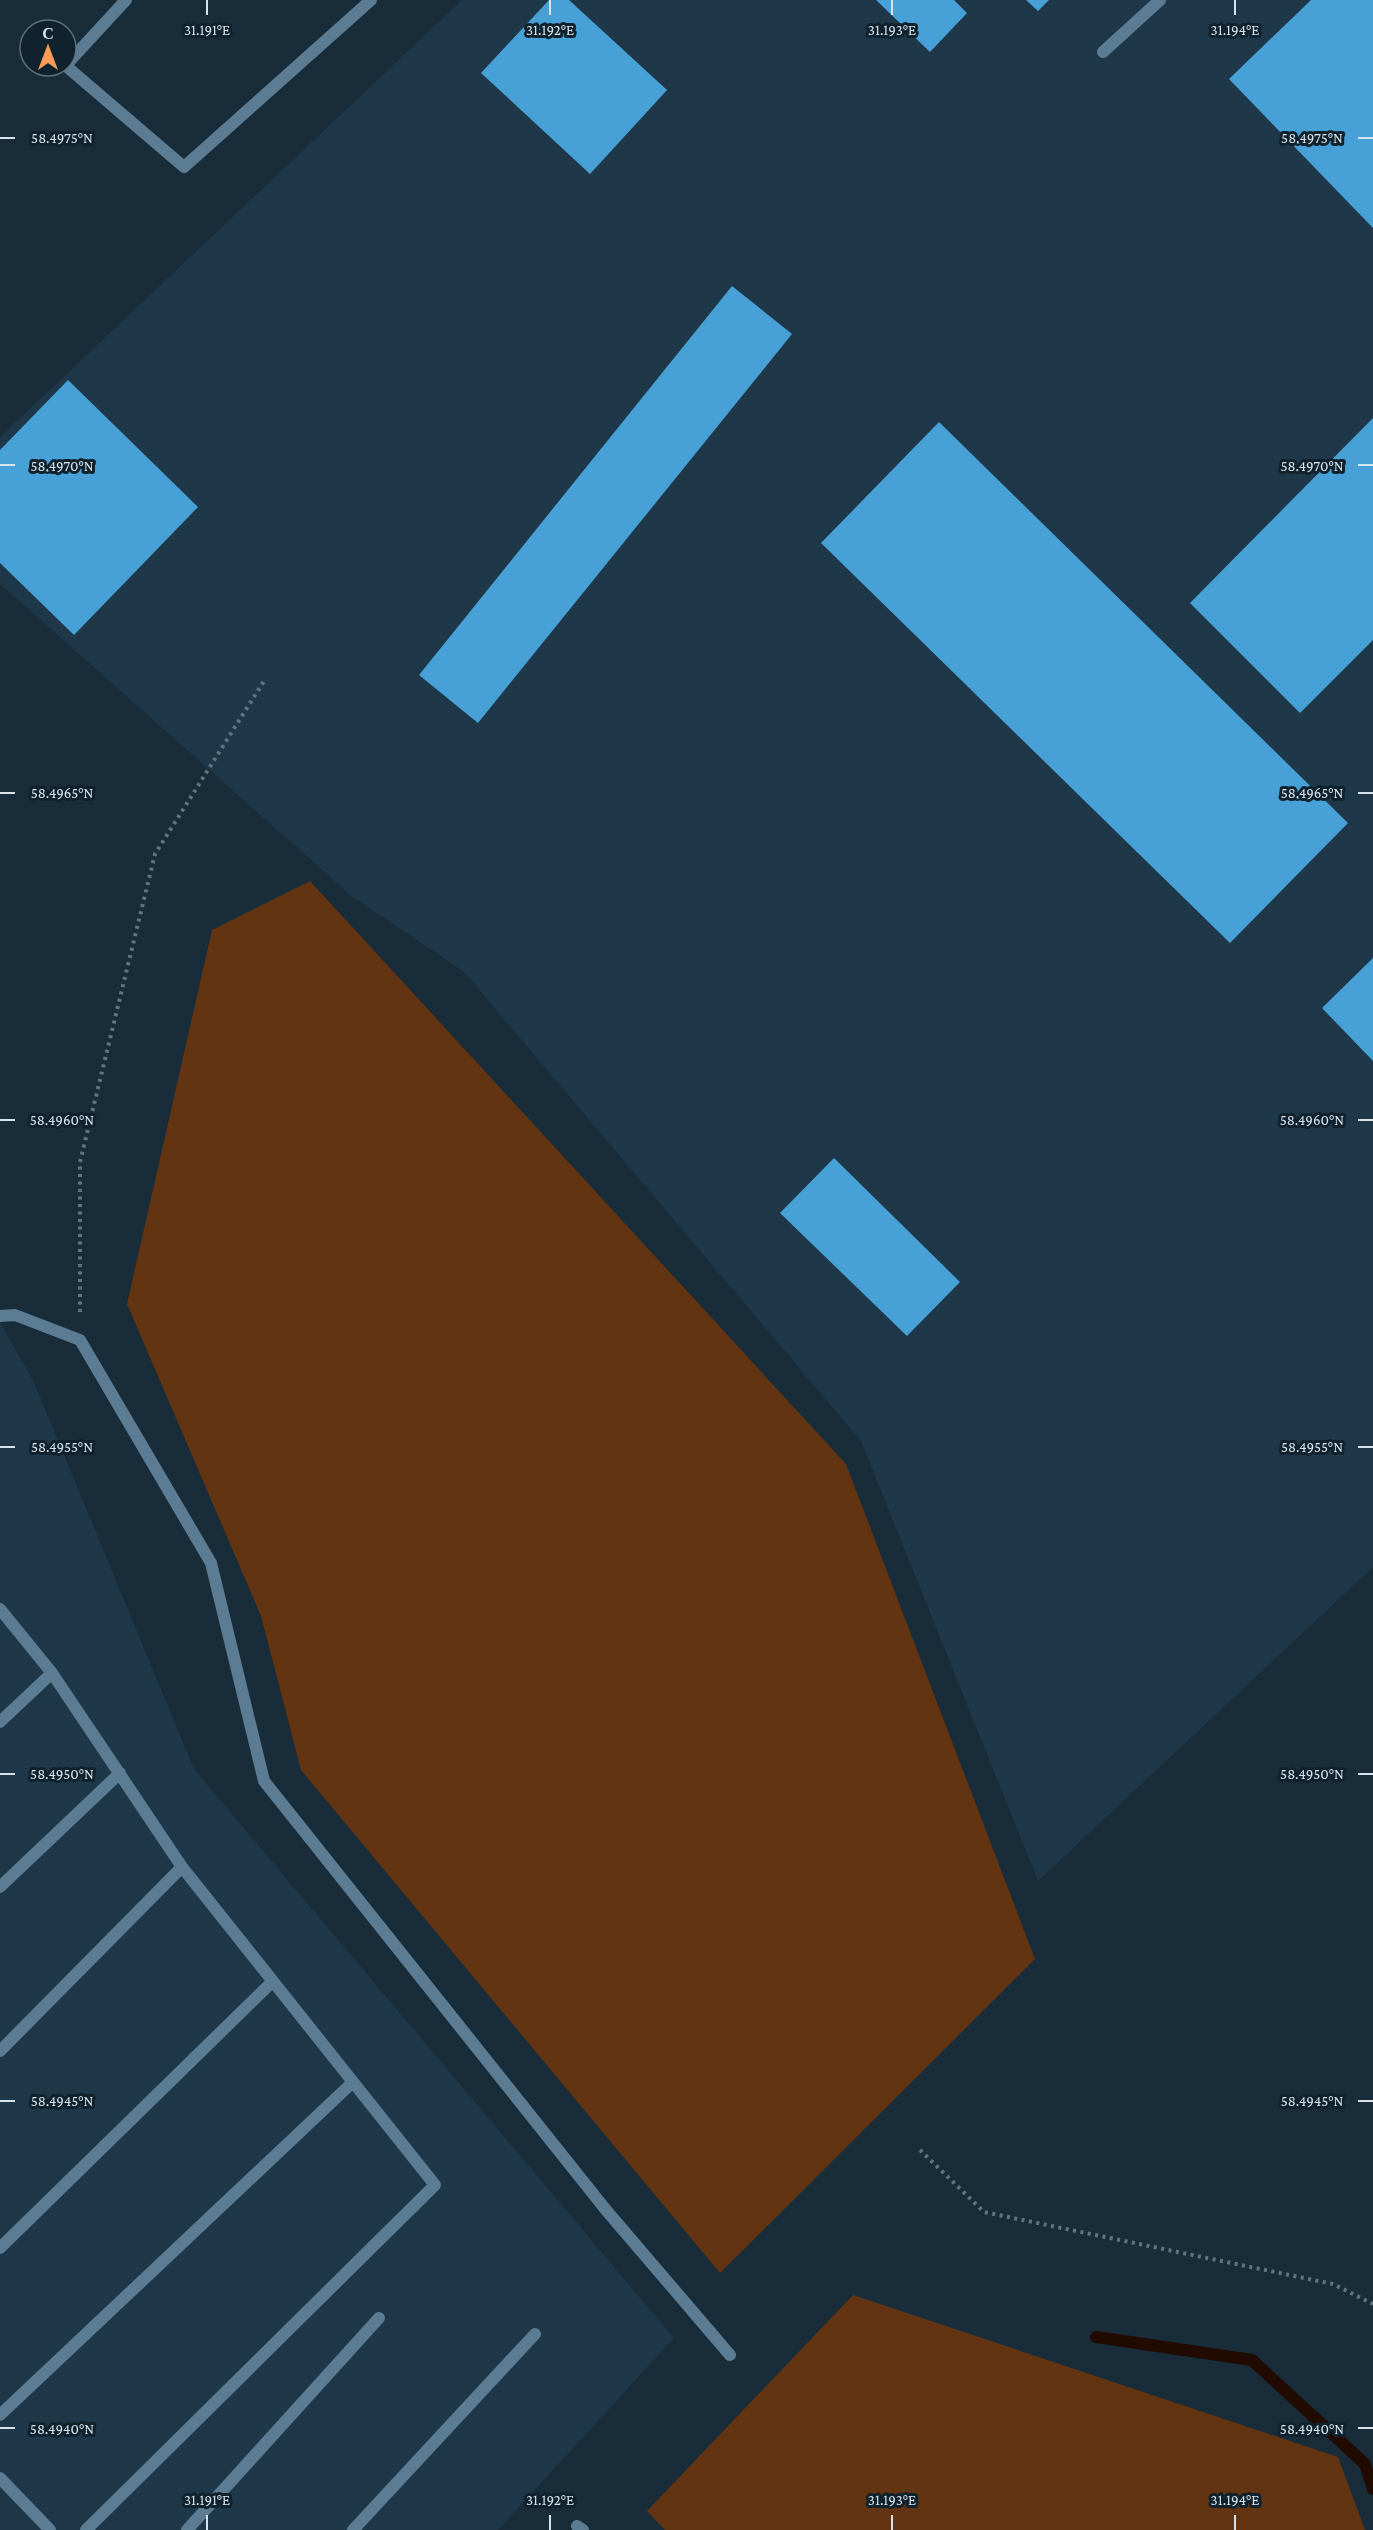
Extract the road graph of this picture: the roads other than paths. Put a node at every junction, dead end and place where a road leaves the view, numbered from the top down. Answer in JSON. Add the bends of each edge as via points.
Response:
{"nodes":[{"id":1,"x":126,"y":0,"type":"edge"},
{"id":2,"x":371,"y":0,"type":"edge"},
{"id":3,"x":1160,"y":0,"type":"edge"},
{"id":4,"x":78,"y":52,"type":"edge"},
{"id":5,"x":1103,"y":52,"type":"dead end"},
{"id":6,"x":78,"y":75,"type":"edge"},
{"id":7,"x":0,"y":1316,"type":"edge"},
{"id":8,"x":0,"y":1609,"type":"edge"},
{"id":9,"x":52,"y":1673,"type":"junction"},
{"id":10,"x":0,"y":1722,"type":"edge"},
{"id":11,"x":120,"y":1773,"type":"junction"},
{"id":12,"x":182,"y":1867,"type":"junction"},
{"id":13,"x":0,"y":1887,"type":"edge"},
{"id":14,"x":273,"y":1982,"type":"junction"},
{"id":15,"x":0,"y":2051,"type":"edge"},
{"id":16,"x":353,"y":2082,"type":"junction"},
{"id":17,"x":0,"y":2248,"type":"edge"},
{"id":18,"x":379,"y":2318,"type":"dead end"},
{"id":19,"x":535,"y":2334,"type":"dead end"},
{"id":20,"x":730,"y":2355,"type":"dead end"},
{"id":21,"x":0,"y":2415,"type":"edge"},
{"id":22,"x":0,"y":2478,"type":"edge"},
{"id":23,"x":50,"y":2530,"type":"edge"},
{"id":24,"x":86,"y":2530,"type":"edge"},
{"id":25,"x":187,"y":2530,"type":"edge"},
{"id":26,"x":353,"y":2530,"type":"edge"}],
"edges":[{"from":1,"to":4,"type":"lane"},
{"from":2,"to":6,"type":"lane","via":[[184,167]]},
{"from":3,"to":5,"type":"lane"},
{"from":7,"to":20,"type":"lane","via":[[15,1315],[80,1340],[212,1563],[264,1781],[606,2211]]},
{"from":8,"to":9,"type":"lane"},
{"from":9,"to":10,"type":"lane"},
{"from":9,"to":11,"type":"lane"},
{"from":11,"to":12,"type":"lane"},
{"from":11,"to":13,"type":"lane"},
{"from":12,"to":14,"type":"lane"},
{"from":12,"to":15,"type":"lane"},
{"from":14,"to":16,"type":"lane"},
{"from":14,"to":17,"type":"lane"},
{"from":16,"to":21,"type":"lane"},
{"from":16,"to":24,"type":"lane","via":[[435,2185]]},
{"from":18,"to":25,"type":"lane"},
{"from":19,"to":26,"type":"lane"},
{"from":22,"to":23,"type":"lane"}]}
